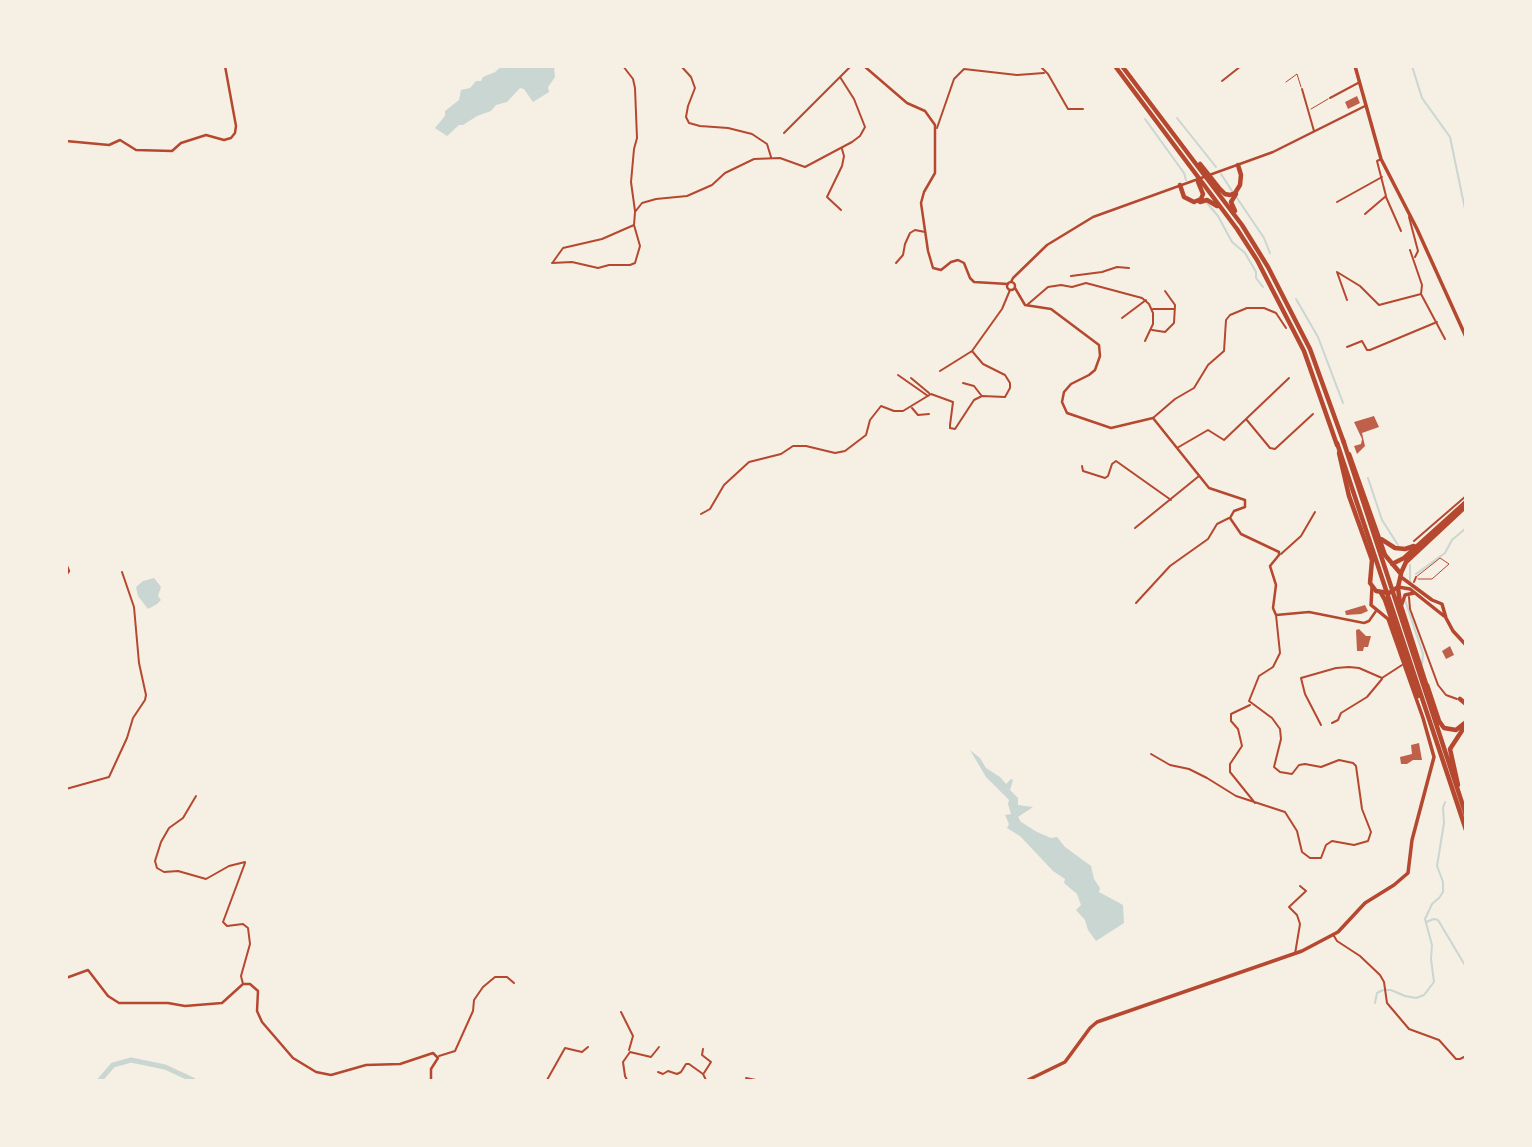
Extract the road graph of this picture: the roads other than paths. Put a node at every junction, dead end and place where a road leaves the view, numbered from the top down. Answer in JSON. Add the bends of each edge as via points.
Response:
{"nodes":[{"id":1,"x":225,"y":66,"type":"edge"},
{"id":2,"x":623,"y":66,"type":"edge"},
{"id":3,"x":681,"y":66,"type":"edge"},
{"id":4,"x":851,"y":66,"type":"edge"},
{"id":5,"x":864,"y":66,"type":"edge"},
{"id":6,"x":1040,"y":66,"type":"edge"},
{"id":7,"x":1115,"y":66,"type":"edge"},
{"id":8,"x":1122,"y":66,"type":"edge"},
{"id":9,"x":1241,"y":66,"type":"edge"},
{"id":10,"x":1355,"y":66,"type":"edge"},
{"id":11,"x":1044,"y":73,"type":"junction"},
{"id":12,"x":840,"y":77,"type":"junction"},
{"id":13,"x":1222,"y":81,"type":"dead end"},
{"id":14,"x":1286,"y":82,"type":"dead end"},
{"id":15,"x":1359,"y":82,"type":"junction"},
{"id":16,"x":1302,"y":89,"type":"joint"},
{"id":17,"x":1330,"y":98,"type":"joint"},
{"id":18,"x":1365,"y":106,"type":"junction"},
{"id":19,"x":1083,"y":109,"type":"dead end"},
{"id":20,"x":1308,"y":111,"type":"junction"},
{"id":21,"x":936,"y":129,"type":"junction"},
{"id":22,"x":1314,"y":132,"type":"junction"},
{"id":23,"x":784,"y":133,"type":"dead end"},
{"id":24,"x":66,"y":141,"type":"edge"},
{"id":25,"x":1178,"y":144,"type":"junction"},
{"id":26,"x":842,"y":148,"type":"junction"},
{"id":27,"x":771,"y":158,"type":"junction"},
{"id":28,"x":1381,"y":159,"type":"junction"},
{"id":29,"x":1239,"y":164,"type":"junction"},
{"id":30,"x":1382,"y":177,"type":"junction"},
{"id":31,"x":1179,"y":186,"type":"junction"},
{"id":32,"x":1386,"y":196,"type":"junction"},
{"id":33,"x":1337,"y":202,"type":"dead end"},
{"id":34,"x":841,"y":210,"type":"dead end"},
{"id":35,"x":635,"y":212,"type":"junction"},
{"id":36,"x":1365,"y":214,"type":"dead end"},
{"id":37,"x":1409,"y":214,"type":"junction"},
{"id":38,"x":634,"y":225,"type":"junction"},
{"id":39,"x":1242,"y":225,"type":"junction"},
{"id":40,"x":1237,"y":229,"type":"junction"},
{"id":41,"x":1401,"y":231,"type":"dead end"},
{"id":42,"x":926,"y":232,"type":"junction"},
{"id":43,"x":1410,"y":250,"type":"dead end"},
{"id":44,"x":1414,"y":258,"type":"junction"},
{"id":45,"x":896,"y":263,"type":"dead end"},
{"id":46,"x":1129,"y":268,"type":"dead end"},
{"id":47,"x":1086,"y":273,"type":"junction"},
{"id":48,"x":1071,"y":276,"type":"dead end"},
{"id":49,"x":1009,"y":283,"type":"junction"},
{"id":50,"x":1084,"y":284,"type":"junction"},
{"id":51,"x":1015,"y":288,"type":"junction"},
{"id":52,"x":1010,"y":290,"type":"junction"},
{"id":53,"x":1165,"y":291,"type":"dead end"},
{"id":54,"x":1421,"y":293,"type":"junction"},
{"id":55,"x":1146,"y":300,"type":"junction"},
{"id":56,"x":1348,"y":300,"type":"dead end"},
{"id":57,"x":1026,"y":306,"type":"junction"},
{"id":58,"x":1152,"y":309,"type":"junction"},
{"id":59,"x":1176,"y":309,"type":"junction"},
{"id":60,"x":1122,"y":318,"type":"dead end"},
{"id":61,"x":1437,"y":322,"type":"junction"},
{"id":62,"x":1286,"y":328,"type":"dead end"},
{"id":63,"x":1151,"y":329,"type":"junction"},
{"id":64,"x":1465,"y":337,"type":"edge"},
{"id":65,"x":1446,"y":339,"type":"dead end"},
{"id":66,"x":1146,"y":341,"type":"dead end"},
{"id":67,"x":1347,"y":347,"type":"dead end"},
{"id":68,"x":972,"y":351,"type":"junction"},
{"id":69,"x":940,"y":371,"type":"dead end"},
{"id":70,"x":898,"y":374,"type":"dead end"},
{"id":71,"x":1289,"y":378,"type":"dead end"},
{"id":72,"x":912,"y":379,"type":"dead end"},
{"id":73,"x":963,"y":383,"type":"dead end"},
{"id":74,"x":930,"y":395,"type":"junction"},
{"id":75,"x":982,"y":397,"type":"junction"},
{"id":76,"x":911,"y":407,"type":"junction"},
{"id":77,"x":929,"y":414,"type":"dead end"},
{"id":78,"x":1313,"y":415,"type":"dead end"},
{"id":79,"x":1153,"y":418,"type":"junction"},
{"id":80,"x":1246,"y":419,"type":"junction"},
{"id":81,"x":1343,"y":440,"type":"junction"},
{"id":82,"x":1337,"y":443,"type":"junction"},
{"id":83,"x":1176,"y":448,"type":"junction"},
{"id":84,"x":1083,"y":466,"type":"dead end"},
{"id":85,"x":1199,"y":476,"type":"junction"},
{"id":86,"x":1465,"y":496,"type":"edge"},
{"id":87,"x":1171,"y":500,"type":"junction"},
{"id":88,"x":1465,"y":504,"type":"edge"},
{"id":89,"x":1315,"y":512,"type":"dead end"},
{"id":90,"x":701,"y":514,"type":"dead end"},
{"id":91,"x":1230,"y":518,"type":"junction"},
{"id":92,"x":1135,"y":528,"type":"dead end"},
{"id":93,"x":1379,"y":538,"type":"junction"},
{"id":94,"x":1416,"y":543,"type":"junction"},
{"id":95,"x":1279,"y":554,"type":"junction"},
{"id":96,"x":1390,"y":563,"type":"junction"},
{"id":97,"x":66,"y":564,"type":"edge"},
{"id":98,"x":1373,"y":568,"type":"junction"},
{"id":99,"x":122,"y":572,"type":"dead end"},
{"id":100,"x":66,"y":575,"type":"edge"},
{"id":101,"x":1401,"y":575,"type":"junction"},
{"id":102,"x":1415,"y":580,"type":"joint"},
{"id":103,"x":1372,"y":587,"type":"junction"},
{"id":104,"x":1397,"y":588,"type":"junction"},
{"id":105,"x":1382,"y":593,"type":"junction"},
{"id":106,"x":1416,"y":593,"type":"junction"},
{"id":107,"x":1409,"y":597,"type":"dead end"},
{"id":108,"x":1373,"y":598,"type":"junction"},
{"id":109,"x":1437,"y":602,"type":"junction"},
{"id":110,"x":1136,"y":603,"type":"dead end"},
{"id":111,"x":1433,"y":608,"type":"junction"},
{"id":112,"x":1402,"y":609,"type":"junction"},
{"id":113,"x":1376,"y":611,"type":"junction"},
{"id":114,"x":1441,"y":611,"type":"junction"},
{"id":115,"x":1276,"y":615,"type":"junction"},
{"id":116,"x":1465,"y":645,"type":"edge"},
{"id":117,"x":1403,"y":665,"type":"junction"},
{"id":118,"x":1422,"y":669,"type":"junction"},
{"id":119,"x":1382,"y":678,"type":"junction"},
{"id":120,"x":1464,"y":701,"type":"edge"},
{"id":121,"x":1250,"y":704,"type":"junction"},
{"id":122,"x":1433,"y":716,"type":"junction"},
{"id":123,"x":1430,"y":722,"type":"junction"},
{"id":124,"x":1332,"y":723,"type":"dead end"},
{"id":125,"x":1465,"y":724,"type":"edge"},
{"id":126,"x":1321,"y":725,"type":"dead end"},
{"id":127,"x":1152,"y":754,"type":"dead end"},
{"id":128,"x":66,"y":789,"type":"edge"},
{"id":129,"x":1458,"y":793,"type":"junction"},
{"id":130,"x":196,"y":796,"type":"dead end"},
{"id":131,"x":1256,"y":804,"type":"junction"},
{"id":132,"x":1465,"y":815,"type":"edge"},
{"id":133,"x":1465,"y":830,"type":"edge"},
{"id":134,"x":1300,"y":886,"type":"dead end"},
{"id":135,"x":1333,"y":935,"type":"junction"},
{"id":136,"x":1295,"y":955,"type":"junction"},
{"id":137,"x":66,"y":978,"type":"edge"},
{"id":138,"x":513,"y":983,"type":"dead end"},
{"id":139,"x":243,"y":985,"type":"junction"},
{"id":140,"x":621,"y":1012,"type":"dead end"},
{"id":141,"x":588,"y":1047,"type":"dead end"},
{"id":142,"x":659,"y":1047,"type":"dead end"},
{"id":143,"x":703,"y":1049,"type":"dead end"},
{"id":144,"x":630,"y":1052,"type":"junction"},
{"id":145,"x":438,"y":1056,"type":"junction"},
{"id":146,"x":1465,"y":1056,"type":"edge"},
{"id":147,"x":658,"y":1072,"type":"dead end"},
{"id":148,"x":703,"y":1074,"type":"junction"},
{"id":149,"x":746,"y":1078,"type":"dead end"},
{"id":150,"x":431,"y":1080,"type":"edge"},
{"id":151,"x":547,"y":1080,"type":"edge"},
{"id":152,"x":627,"y":1080,"type":"edge"},
{"id":153,"x":706,"y":1080,"type":"edge"},
{"id":154,"x":755,"y":1080,"type":"edge"},
{"id":155,"x":1028,"y":1080,"type":"edge"}],
"edges":[{"from":1,"to":24,"type":"street","via":[[236,126],[228,140],[205,135],[172,151],[136,150],[120,140],[109,145]]},
{"from":2,"to":35,"type":"street","via":[[635,89],[637,138],[631,182]]},
{"from":3,"to":27,"type":"street","via":[[695,88],[686,117],[689,122],[752,134],[767,144]]},
{"from":4,"to":12,"type":"street"},
{"from":5,"to":21,"type":"street","via":[[907,103],[925,111]]},
{"from":6,"to":11,"type":"street"},
{"from":7,"to":25,"type":"highway"},
{"from":8,"to":25,"type":"highway"},
{"from":9,"to":13,"type":"street"},
{"from":10,"to":15,"type":"main road"},
{"from":11,"to":19,"type":"street","via":[[1069,109]]},
{"from":11,"to":21,"type":"street","via":[[964,69],[954,79]]},
{"from":12,"to":23,"type":"street"},
{"from":12,"to":26,"type":"street","via":[[865,127]]},
{"from":14,"to":16,"type":"lane","via":[[1297,74]]},
{"from":15,"to":17,"type":"street"},
{"from":15,"to":18,"type":"main road"},
{"from":16,"to":20,"type":"street"},
{"from":17,"to":20,"type":"lane"},
{"from":18,"to":22,"type":"street"},
{"from":18,"to":28,"type":"main road"},
{"from":20,"to":22,"type":"street"},
{"from":21,"to":42,"type":"street","via":[[935,173],[920,203]]},
{"from":22,"to":29,"type":"street"},
{"from":25,"to":29,"type":"highway","via":[[1225,194],[1239,188]]},
{"from":25,"to":31,"type":"highway","via":[[1179,156],[1201,186],[1202,197],[1186,200]]},
{"from":25,"to":39,"type":"highway"},
{"from":25,"to":40,"type":"highway"},
{"from":26,"to":27,"type":"street","via":[[804,167]]},
{"from":26,"to":34,"type":"street","via":[[842,166],[827,197]]},
{"from":27,"to":35,"type":"street","via":[[750,161],[687,196],[642,203]]},
{"from":28,"to":30,"type":"street","via":[[1377,161]]},
{"from":28,"to":37,"type":"main road"},
{"from":29,"to":31,"type":"street"},
{"from":29,"to":39,"type":"highway","via":[[1241,187],[1231,202]]},
{"from":30,"to":32,"type":"street"},
{"from":30,"to":33,"type":"street"},
{"from":31,"to":40,"type":"highway","via":[[1188,203],[1207,200],[1215,204]]},
{"from":31,"to":49,"type":"street","via":[[1082,223],[1047,245]]},
{"from":32,"to":36,"type":"street"},
{"from":32,"to":41,"type":"street"},
{"from":35,"to":38,"type":"street"},
{"from":37,"to":44,"type":"street","via":[[1418,252]]},
{"from":37,"to":64,"type":"main road"},
{"from":38,"to":38,"type":"street","via":[[640,246],[635,263],[598,268],[552,263],[563,248]]},
{"from":39,"to":81,"type":"highway","via":[[1310,349]]},
{"from":40,"to":82,"type":"highway","via":[[1291,323]]},
{"from":42,"to":45,"type":"street","via":[[909,233]]},
{"from":42,"to":49,"type":"street","via":[[935,269],[958,260],[974,282]]},
{"from":43,"to":44,"type":"street"},
{"from":44,"to":54,"type":"street"},
{"from":46,"to":47,"type":"street"},
{"from":47,"to":48,"type":"street"},
{"from":47,"to":50,"type":"street"},
{"from":49,"to":51,"type":"street"},
{"from":49,"to":52,"type":"street"},
{"from":50,"to":55,"type":"street"},
{"from":50,"to":57,"type":"street","via":[[1048,287]]},
{"from":51,"to":52,"type":"street"},
{"from":51,"to":57,"type":"street"},
{"from":52,"to":68,"type":"street"},
{"from":53,"to":59,"type":"street"},
{"from":54,"to":56,"type":"street","via":[[1379,305],[1337,272]]},
{"from":54,"to":61,"type":"street"},
{"from":55,"to":58,"type":"street"},
{"from":55,"to":60,"type":"street"},
{"from":57,"to":79,"type":"street","via":[[1053,311],[1099,345],[1095,370],[1064,392],[1067,413],[1111,428]]},
{"from":58,"to":59,"type":"street"},
{"from":58,"to":63,"type":"street"},
{"from":59,"to":63,"type":"street","via":[[1174,323],[1167,330]]},
{"from":61,"to":65,"type":"street"},
{"from":61,"to":67,"type":"street","via":[[1370,350],[1362,341]]},
{"from":62,"to":79,"type":"street","via":[[1276,313],[1260,307],[1230,314],[1224,351],[1208,365],[1194,388]]},
{"from":63,"to":66,"type":"street"},
{"from":68,"to":69,"type":"street"},
{"from":68,"to":75,"type":"street","via":[[979,360],[1000,370],[1010,383],[1004,397]]},
{"from":70,"to":74,"type":"street"},
{"from":71,"to":80,"type":"street"},
{"from":72,"to":74,"type":"street"},
{"from":73,"to":75,"type":"street","via":[[974,386]]},
{"from":74,"to":75,"type":"street","via":[[953,402],[953,430],[974,400]]},
{"from":74,"to":76,"type":"street"},
{"from":76,"to":77,"type":"street","via":[[916,414]]},
{"from":76,"to":90,"type":"street","via":[[900,411],[879,407],[866,435],[841,453],[793,446],[749,462]]},
{"from":78,"to":80,"type":"street","via":[[1275,449]]},
{"from":79,"to":83,"type":"street"},
{"from":80,"to":83,"type":"street","via":[[1224,440],[1208,430]]},
{"from":81,"to":93,"type":"highway"},
{"from":81,"to":122,"type":"highway"},
{"from":82,"to":98,"type":"highway"},
{"from":82,"to":123,"type":"highway"},
{"from":83,"to":85,"type":"street"},
{"from":84,"to":87,"type":"street","via":[[1083,471],[1105,478],[1116,461]]},
{"from":85,"to":87,"type":"street"},
{"from":85,"to":91,"type":"street","via":[[1209,488],[1245,500],[1245,507]]},
{"from":86,"to":94,"type":"street"},
{"from":87,"to":92,"type":"street"},
{"from":88,"to":94,"type":"highway"},
{"from":88,"to":101,"type":"highway","via":[[1406,562]]},
{"from":89,"to":95,"type":"street","via":[[1301,536]]},
{"from":91,"to":95,"type":"street","via":[[1241,534]]},
{"from":91,"to":110,"type":"street","via":[[1170,566]]},
{"from":93,"to":94,"type":"highway","via":[[1395,548]]},
{"from":93,"to":96,"type":"highway"},
{"from":94,"to":96,"type":"highway","via":[[1401,560]]},
{"from":95,"to":115,"type":"street","via":[[1270,566],[1276,586]]},
{"from":96,"to":98,"type":"highway"},
{"from":96,"to":101,"type":"highway"},
{"from":97,"to":100,"type":"street"},
{"from":98,"to":103,"type":"highway"},
{"from":99,"to":128,"type":"street","via":[[134,607],[145,700],[109,777]]},
{"from":101,"to":104,"type":"highway"},
{"from":101,"to":109,"type":"main road"},
{"from":102,"to":102,"type":"lane","via":[[1432,579],[1449,564],[1440,558]]},
{"from":103,"to":105,"type":"highway"},
{"from":103,"to":108,"type":"main road"},
{"from":104,"to":105,"type":"highway"},
{"from":104,"to":106,"type":"main road"},
{"from":104,"to":112,"type":"highway"},
{"from":105,"to":108,"type":"main road"},
{"from":105,"to":123,"type":"highway"},
{"from":106,"to":111,"type":"main road"},
{"from":106,"to":112,"type":"main road","via":[[1405,595]]},
{"from":107,"to":120,"type":"street","via":[[1438,685],[1446,695]]},
{"from":108,"to":113,"type":"main road","via":[[1371,605]]},
{"from":109,"to":111,"type":"main road"},
{"from":109,"to":114,"type":"main road","via":[[1442,604]]},
{"from":111,"to":114,"type":"main road"},
{"from":112,"to":118,"type":"highway"},
{"from":113,"to":115,"type":"street","via":[[1364,623],[1309,612]]},
{"from":113,"to":117,"type":"main road","via":[[1388,619]]},
{"from":114,"to":116,"type":"main road"},
{"from":115,"to":121,"type":"street","via":[[1280,653],[1273,667],[1259,676]]},
{"from":117,"to":119,"type":"street"},
{"from":117,"to":135,"type":"main road","via":[[1434,757],[1413,837],[1410,869]]},
{"from":118,"to":122,"type":"highway"},
{"from":118,"to":125,"type":"highway","via":[[1441,726],[1454,731]]},
{"from":119,"to":124,"type":"street","via":[[1367,697]]},
{"from":119,"to":126,"type":"street","via":[[1344,667],[1301,678]]},
{"from":121,"to":131,"type":"street","via":[[1231,714],[1242,743],[1230,772]]},
{"from":121,"to":131,"type":"street","via":[[1278,724],[1277,771],[1292,774],[1299,765],[1321,767],[1339,760],[1356,766],[1371,835],[1358,844],[1328,843],[1321,858],[1314,859],[1303,852],[1286,813]]},
{"from":122,"to":129,"type":"highway"},
{"from":123,"to":133,"type":"highway"},
{"from":125,"to":129,"type":"highway","via":[[1450,749]]},
{"from":127,"to":131,"type":"street"},
{"from":129,"to":132,"type":"highway"},
{"from":130,"to":139,"type":"street","via":[[161,842],[155,864],[160,871],[206,879],[245,862],[223,922],[248,928]]},
{"from":134,"to":136,"type":"street","via":[[1306,891],[1289,907],[1300,924]]},
{"from":135,"to":136,"type":"main road"},
{"from":135,"to":146,"type":"street","via":[[1380,975],[1387,1003],[1409,1029],[1439,1040],[1456,1059]]},
{"from":136,"to":155,"type":"main road","via":[[1097,1022],[1065,1062]]},
{"from":137,"to":139,"type":"street","via":[[88,970],[115,1001],[185,1006],[222,1003]]},
{"from":138,"to":145,"type":"street","via":[[507,977],[489,980],[478,992],[454,1051]]},
{"from":139,"to":145,"type":"street","via":[[256,988],[259,1016],[286,1051],[320,1074],[400,1064],[431,1053]]},
{"from":140,"to":144,"type":"street","via":[[634,1036]]},
{"from":141,"to":151,"type":"street","via":[[582,1052],[565,1048]]},
{"from":142,"to":144,"type":"street","via":[[651,1057]]},
{"from":143,"to":148,"type":"street","via":[[702,1055],[711,1062]]},
{"from":144,"to":152,"type":"street","via":[[623,1062]]},
{"from":145,"to":150,"type":"street"},
{"from":147,"to":148,"type":"street","via":[[677,1074],[687,1063]]},
{"from":148,"to":153,"type":"street"},
{"from":149,"to":154,"type":"street"}]}
